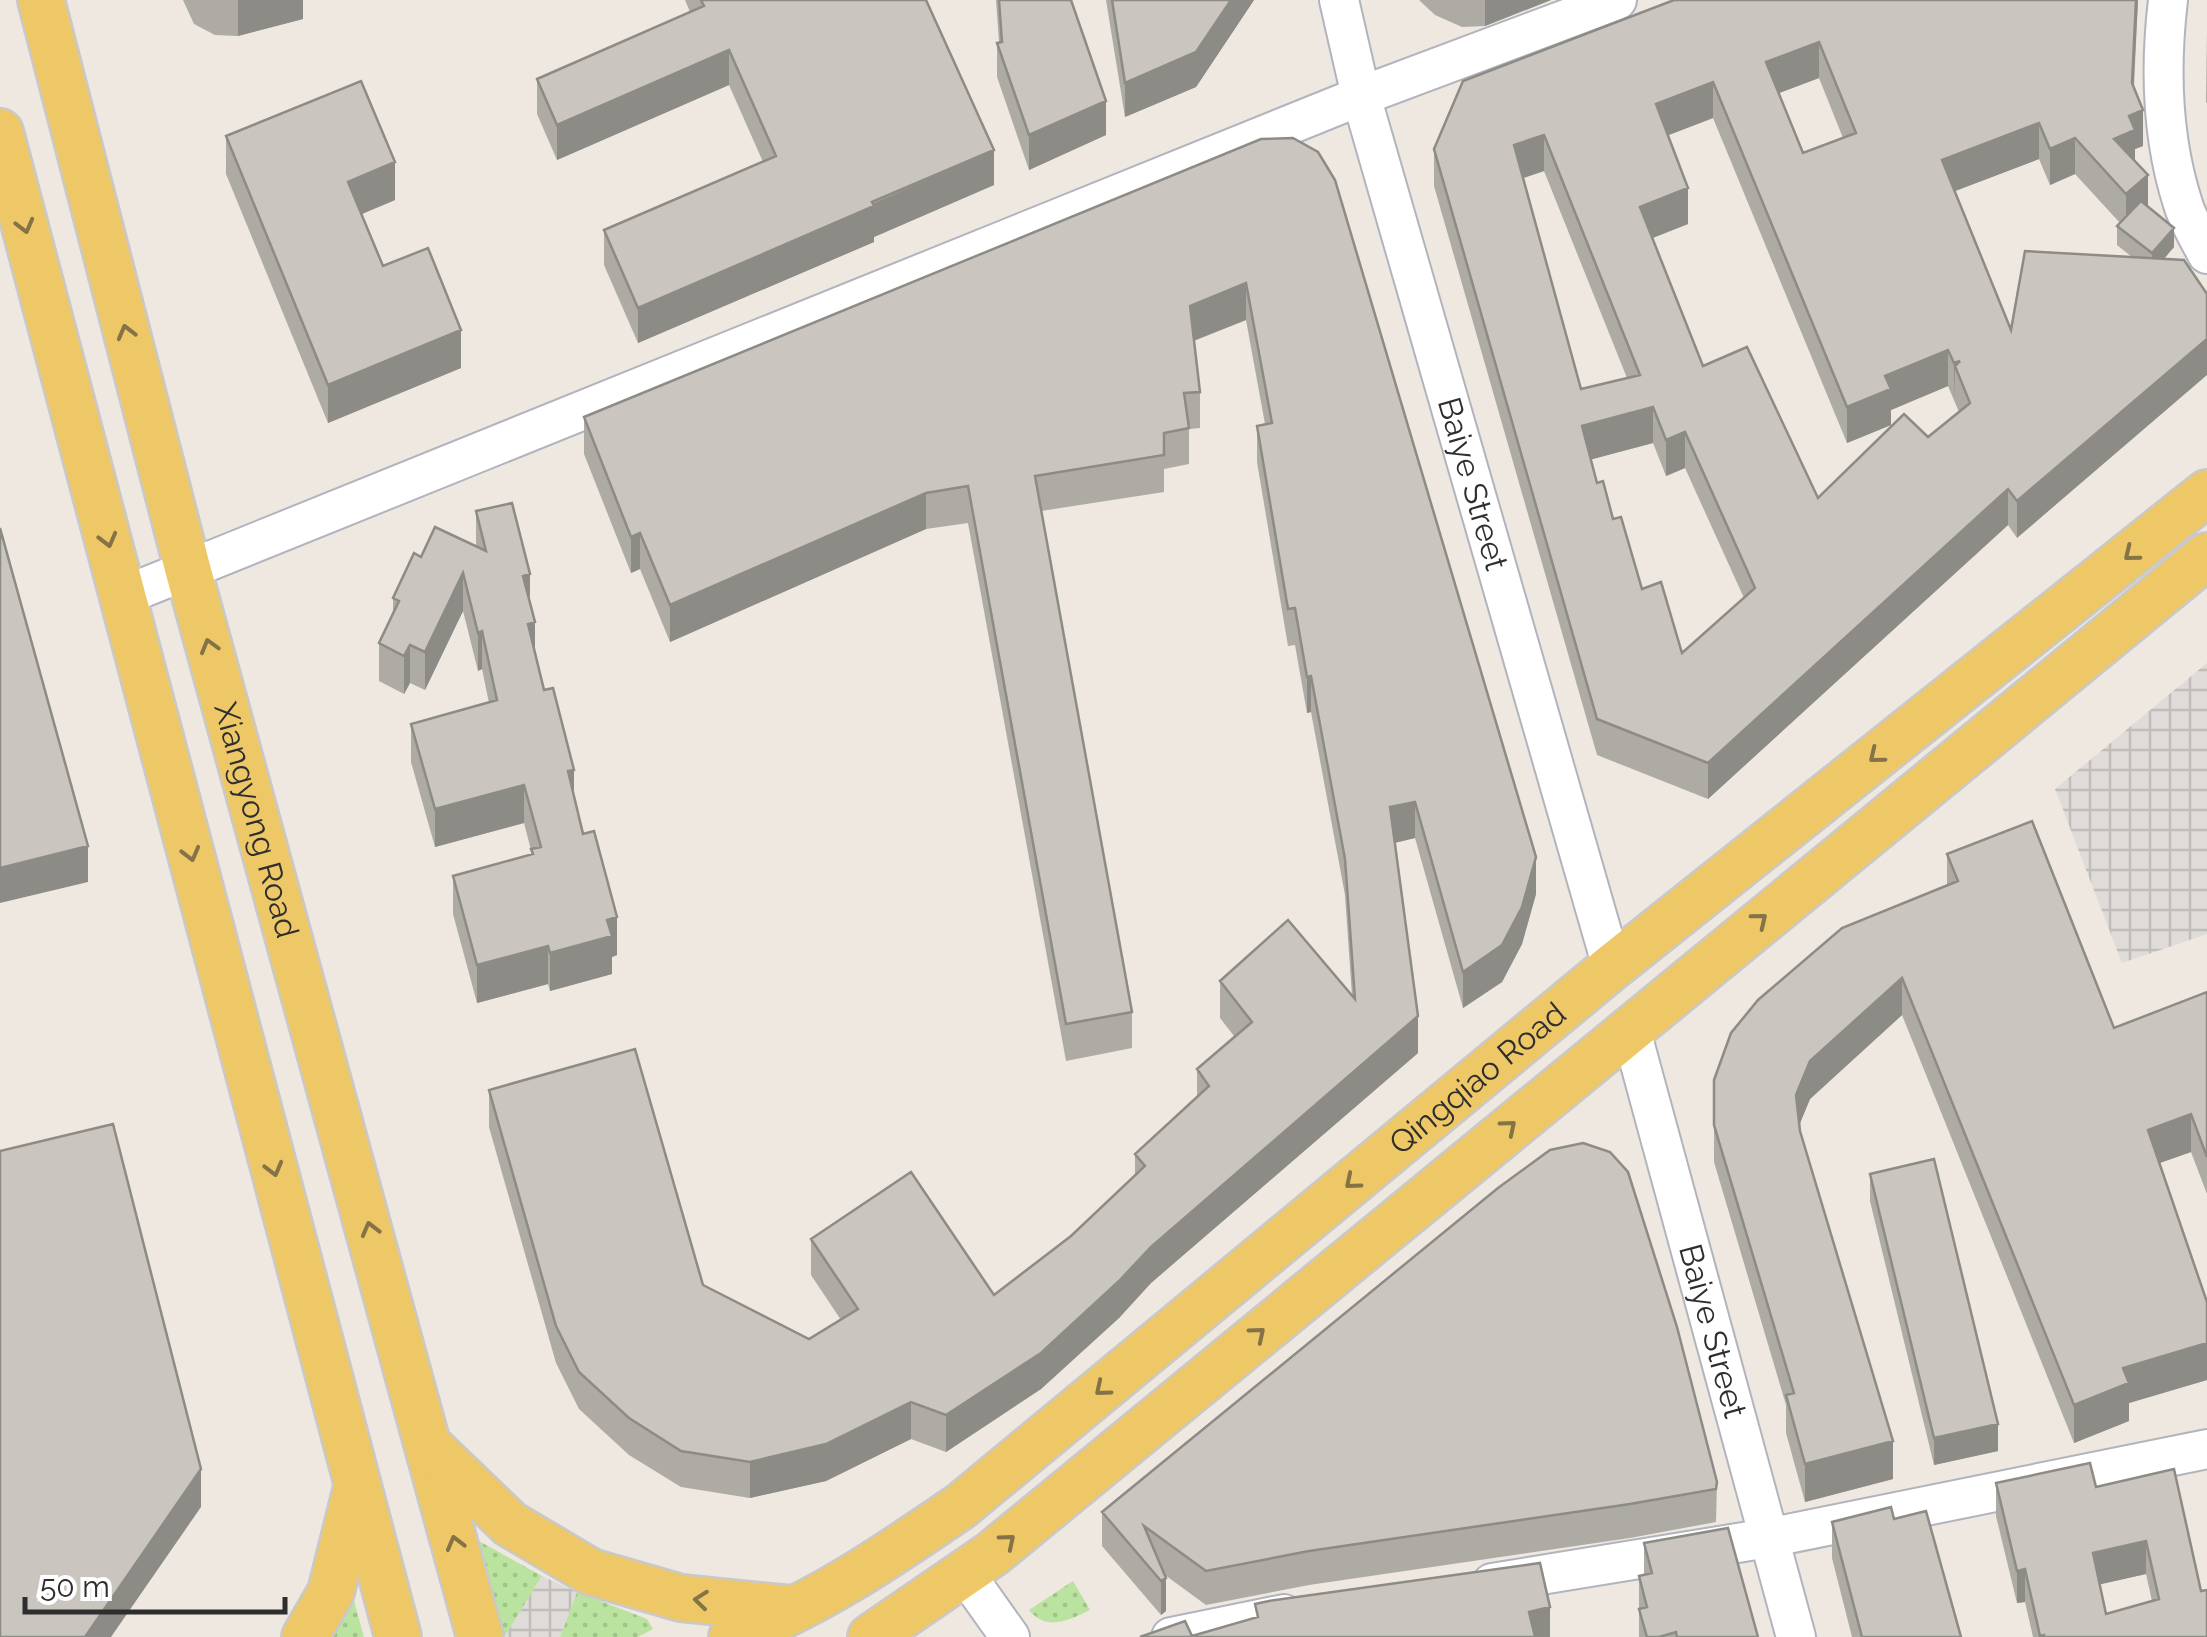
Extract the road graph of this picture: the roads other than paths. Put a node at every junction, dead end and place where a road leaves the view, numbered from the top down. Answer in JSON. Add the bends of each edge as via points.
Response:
{"nodes":[{"id":1,"x":41,"y":0,"type":"edge"},
{"id":2,"x":1339,"y":0,"type":"edge"},
{"id":3,"x":1617,"y":0,"type":"edge"},
{"id":4,"x":2168,"y":0,"type":"edge"},
{"id":5,"x":1360,"y":96,"type":"junction"},
{"id":6,"x":0,"y":132,"type":"edge"},
{"id":7,"x":2207,"y":254,"type":"edge"},
{"id":8,"x":2207,"y":493,"type":"edge"},
{"id":9,"x":2207,"y":556,"type":"edge"},
{"id":10,"x":188,"y":570,"type":"junction"},
{"id":11,"x":123,"y":596,"type":"junction"},
{"id":12,"x":1612,"y":968,"type":"junction"},
{"id":13,"x":1630,"y":1026,"type":"junction"},
{"id":14,"x":428,"y":1446,"type":"junction"},
{"id":15,"x":2207,"y":1449,"type":"edge"},
{"id":16,"x":358,"y":1484,"type":"junction"},
{"id":17,"x":1768,"y":1538,"type":"junction"},
{"id":18,"x":966,"y":1575,"type":"junction"},
{"id":19,"x":1466,"y":1586,"type":"edge"},
{"id":20,"x":1320,"y":1606,"type":"edge"},
{"id":21,"x":770,"y":1626,"type":"edge"},
{"id":22,"x":305,"y":1637,"type":"edge"},
{"id":23,"x":398,"y":1637,"type":"edge"},
{"id":24,"x":480,"y":1637,"type":"edge"},
{"id":25,"x":871,"y":1637,"type":"edge"},
{"id":26,"x":1010,"y":1637,"type":"edge"},
{"id":27,"x":1171,"y":1637,"type":"edge"},
{"id":28,"x":1796,"y":1637,"type":"edge"}],
"edges":[{"from":10,"to":1,"type":"main road","name":"Xiangyong Road","one_way":true},
{"from":2,"to":5,"type":"street","name":"Baiye Street"},
{"from":3,"to":5,"type":"street"},
{"from":4,"to":7,"type":"street","via":[[2165,119],[2183,206]]},
{"from":5,"to":10,"type":"street"},
{"from":5,"to":12,"type":"street","name":"Baiye Street"},
{"from":6,"to":11,"type":"main road","one_way":true},
{"from":8,"to":12,"type":"main road","name":"Qingqiao Road","one_way":true},
{"from":13,"to":9,"type":"main road","name":"Qingqiao Road","one_way":true},
{"from":10,"to":11,"type":"street"},
{"from":14,"to":10,"type":"main road","name":"Xiangyong Road","one_way":true},
{"from":11,"to":16,"type":"main road","one_way":true},
{"from":12,"to":21,"type":"main road","name":"Qingqiao Road","one_way":true,"via":[[961,1506]]},
{"from":13,"to":17,"type":"street","name":"Baiye Street"},
{"from":18,"to":13,"type":"main road","name":"Qingqiao Road","one_way":true},
{"from":21,"to":14,"type":"main road","one_way":true,"via":[[591,1572],[510,1524]]},
{"from":24,"to":14,"type":"main road","name":"Xiangyong Road","one_way":true},
{"from":15,"to":17,"type":"street"},
{"from":16,"to":22,"type":"main road","via":[[331,1592]]},
{"from":16,"to":23,"type":"main road"},
{"from":17,"to":19,"type":"street"},
{"from":17,"to":28,"type":"street","name":"Baiye Street"},
{"from":18,"to":25,"type":"main road","name":"Qingqiao Road"},
{"from":18,"to":26,"type":"street"},
{"from":20,"to":27,"type":"street"}]}
